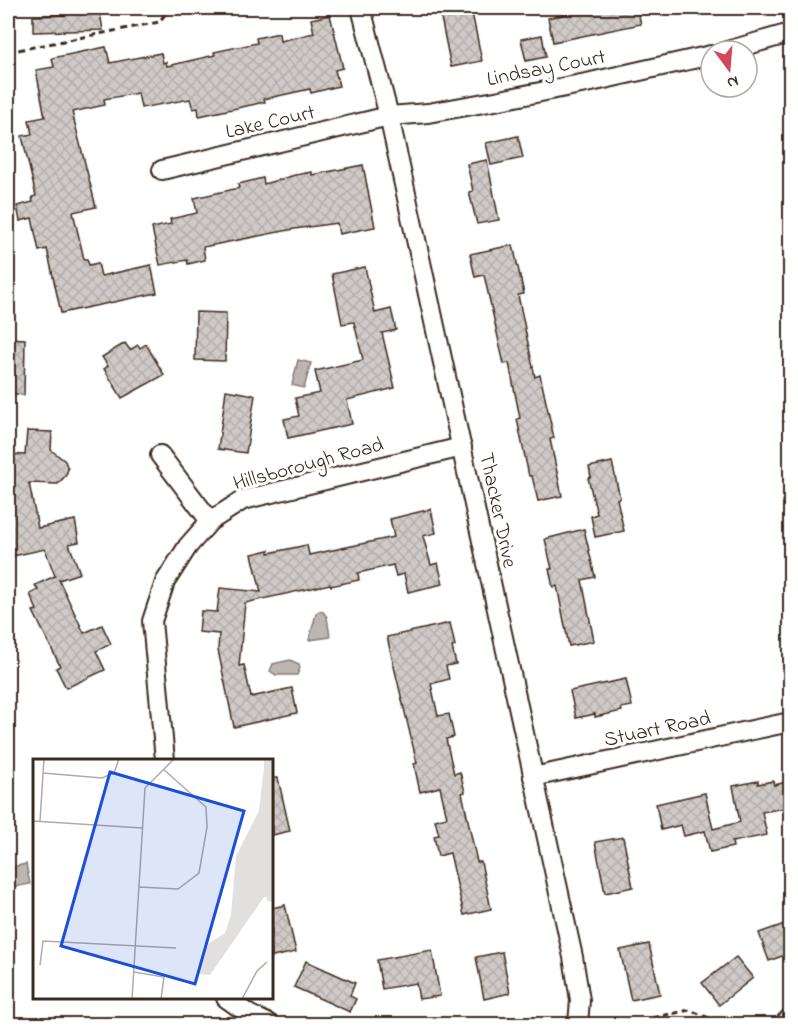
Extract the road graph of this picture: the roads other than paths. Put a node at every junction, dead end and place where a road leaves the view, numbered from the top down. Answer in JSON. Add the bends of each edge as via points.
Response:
{"nodes":[{"id":1,"x":361,"y":8,"type":"edge"},
{"id":2,"x":790,"y":33,"type":"edge"},
{"id":3,"x":759,"y":42,"type":"edge"},
{"id":4,"x":699,"y":57,"type":"edge"},
{"id":5,"x":389,"y":116,"type":"junction"},
{"id":6,"x":162,"y":170,"type":"dead end"},
{"id":7,"x":462,"y":447,"type":"junction"},
{"id":8,"x":160,"y":455,"type":"dead end"},
{"id":9,"x":210,"y":521,"type":"junction"},
{"id":10,"x":790,"y":722,"type":"edge"},
{"id":11,"x":165,"y":759,"type":"edge"},
{"id":12,"x":533,"y":777,"type":"junction"},
{"id":13,"x":227,"y":999,"type":"edge"},
{"id":14,"x":790,"y":1018,"type":"edge"},
{"id":15,"x":269,"y":1024,"type":"edge"},
{"id":16,"x":578,"y":1024,"type":"edge"},
{"id":17,"x":784,"y":1024,"type":"edge"}],
"edges":[{"from":1,"to":5,"type":"street","name":"Thacker Drive"},
{"from":2,"to":3,"type":"street"},
{"from":4,"to":5,"type":"street","name":"Lindsay Court","via":[[495,101]]},
{"from":5,"to":6,"type":"street","name":"Lake Court"},
{"from":5,"to":7,"type":"street","name":"Thacker Drive"},
{"from":7,"to":9,"type":"street","name":"Hillsborough Road","via":[[243,500]]},
{"from":7,"to":12,"type":"street","name":"Thacker Drive"},
{"from":8,"to":9,"type":"street"},
{"from":9,"to":11,"type":"street","name":"Hillsborough Road","via":[[165,582],[152,621]]},
{"from":10,"to":12,"type":"street","name":"Stuart Road"},
{"from":12,"to":16,"type":"street","name":"Thacker Drive","via":[[577,978]]},
{"from":13,"to":15,"type":"street"},
{"from":14,"to":17,"type":"street"}]}
